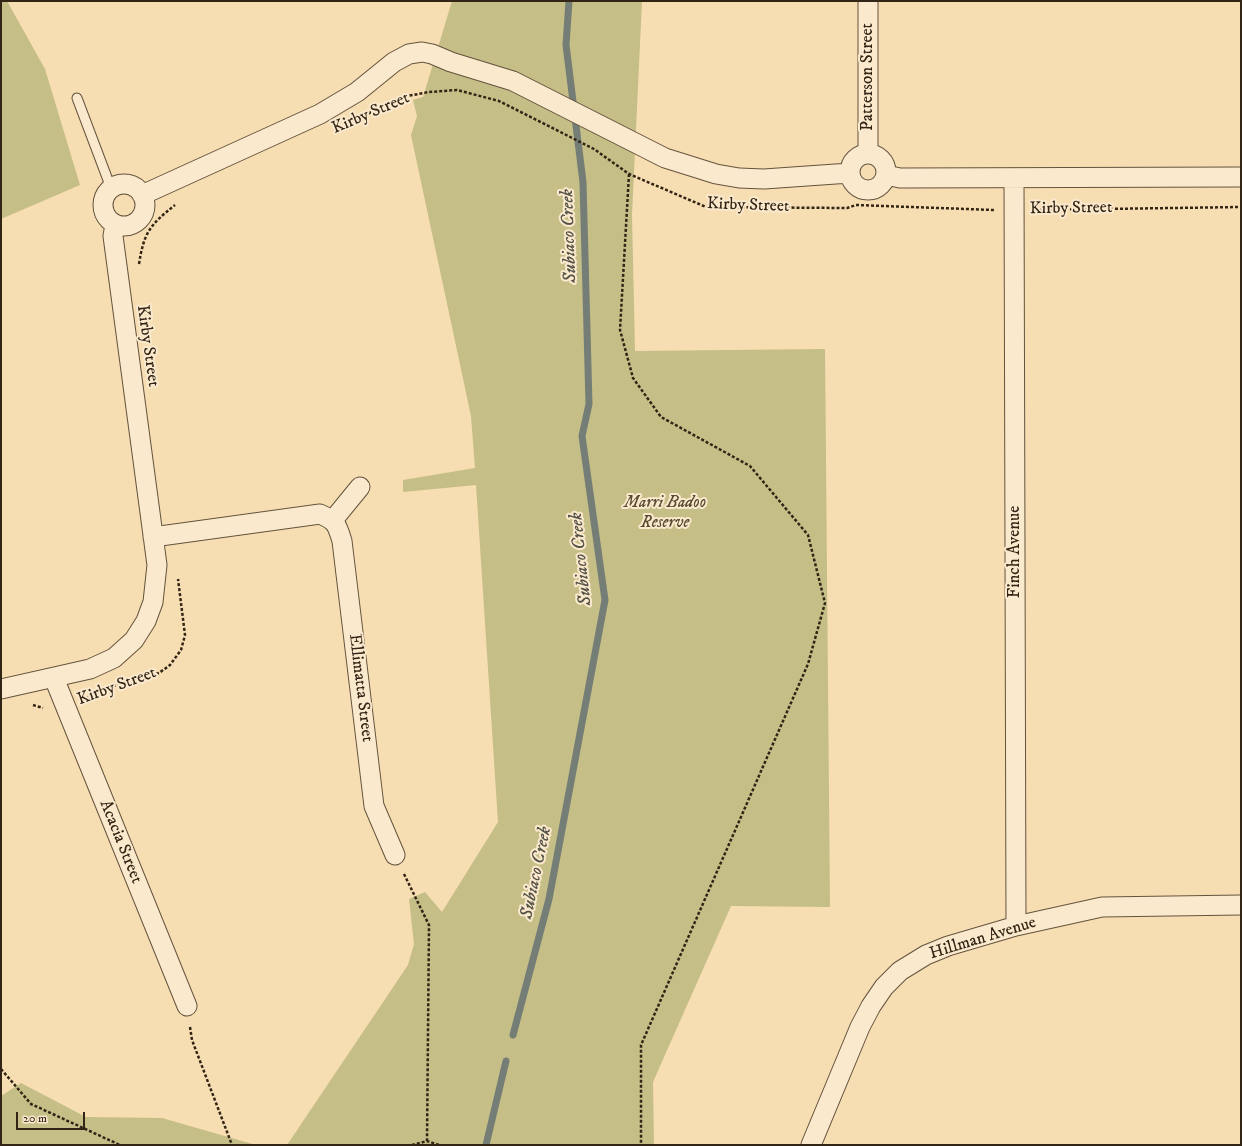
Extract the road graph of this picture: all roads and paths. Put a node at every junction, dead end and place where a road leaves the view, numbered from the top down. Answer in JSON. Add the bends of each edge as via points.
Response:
{"nodes":[{"id":1,"x":868,"y":1,"type":"edge"},
{"id":2,"x":77,"y":98,"type":"dead end"},
{"id":3,"x":353,"y":121,"type":"dead end"},
{"id":4,"x":868,"y":154,"type":"junction"},
{"id":5,"x":850,"y":173,"type":"junction"},
{"id":6,"x":629,"y":174,"type":"junction"},
{"id":7,"x":886,"y":175,"type":"junction"},
{"id":8,"x":1241,"y":177,"type":"edge"},
{"id":9,"x":1014,"y":178,"type":"junction"},
{"id":10,"x":111,"y":188,"type":"junction"},
{"id":11,"x":142,"y":195,"type":"junction"},
{"id":12,"x":177,"y":203,"type":"dead end"},
{"id":13,"x":1241,"y":207,"type":"edge"},
{"id":14,"x":1014,"y":210,"type":"junction"},
{"id":15,"x":115,"y":225,"type":"junction"},
{"id":16,"x":139,"y":268,"type":"dead end"},
{"id":17,"x":360,"y":487,"type":"dead end"},
{"id":18,"x":333,"y":520,"type":"junction"},
{"id":19,"x":153,"y":537,"type":"junction"},
{"id":20,"x":178,"y":573,"type":"dead end"},
{"id":21,"x":54,"y":678,"type":"junction"},
{"id":22,"x":1,"y":690,"type":"edge"},
{"id":23,"x":30,"y":704,"type":"dead end"},
{"id":24,"x":65,"y":706,"type":"junction"},
{"id":25,"x":395,"y":855,"type":"joint"},
{"id":26,"x":1241,"y":906,"type":"edge"},
{"id":27,"x":1016,"y":926,"type":"junction"},
{"id":28,"x":187,"y":1006,"type":"joint"},
{"id":29,"x":1,"y":1069,"type":"edge"},
{"id":30,"x":427,"y":1141,"type":"junction"},
{"id":31,"x":120,"y":1145,"type":"edge"},
{"id":32,"x":232,"y":1145,"type":"edge"},
{"id":33,"x":412,"y":1145,"type":"edge"},
{"id":34,"x":439,"y":1145,"type":"edge"},
{"id":35,"x":641,"y":1145,"type":"edge"},
{"id":36,"x":811,"y":1145,"type":"edge"}],
"edges":[{"from":1,"to":4,"type":"street","name":"Patterson Street"},
{"from":2,"to":10,"type":"lane"},
{"from":3,"to":6,"type":"path","name":"Kirby Street","via":[[402,97],[457,90],[499,101],[594,149]]},
{"from":4,"to":5,"type":"street","via":[[854,162]]},
{"from":4,"to":7,"type":"street","via":[[880,158],[884,163]]},
{"from":5,"to":7,"type":"street","via":[[859,187],[870,190],[880,185]]},
{"from":5,"to":11,"type":"street","name":"Kirby Street","via":[[764,179],[716,174],[665,158],[513,81],[422,52],[409,54],[394,62],[357,92],[320,114]]},
{"from":6,"to":14,"type":"path","name":"Kirby Street","via":[[706,207],[847,208],[856,205]]},
{"from":6,"to":35,"type":"path","via":[[620,330],[633,378],[661,417],[750,466],[808,535],[824,604],[808,664],[641,1045]]},
{"from":7,"to":9,"type":"street","name":"Kirby Street","via":[[900,178]]},
{"from":8,"to":9,"type":"street","name":"Kirby Street"},
{"from":9,"to":14,"type":"street","name":"Finch Avenue"},
{"from":10,"to":11,"type":"street","via":[[117,185],[131,186]]},
{"from":10,"to":15,"type":"street","via":[[106,194],[103,208],[109,221]]},
{"from":11,"to":15,"type":"street","via":[[144,208],[140,220],[128,226]]},
{"from":12,"to":16,"type":"path","via":[[155,221],[143,240]]},
{"from":13,"to":14,"type":"path","name":"Kirby Street"},
{"from":14,"to":27,"type":"street","name":"Finch Avenue"},
{"from":15,"to":19,"type":"street","name":"Kirby Street","via":[[113,236]]},
{"from":17,"to":18,"type":"street"},
{"from":18,"to":19,"type":"street","via":[[320,514]]},
{"from":18,"to":25,"type":"street","name":"Ellimatta Street","via":[[338,526],[342,541],[374,806]]},
{"from":19,"to":21,"type":"street","name":"Kirby Street","via":[[157,565],[154,602],[134,640],[106,662]]},
{"from":20,"to":24,"type":"path","name":"Kirby Street","via":[[185,635],[181,650],[170,665],[159,673],[102,689],[86,699]]},
{"from":21,"to":22,"type":"street","name":"Kirby Street"},
{"from":21,"to":24,"type":"street","name":"Acacia Street"},
{"from":23,"to":24,"type":"path","name":"Kirby Street","via":[[49,711]]},
{"from":24,"to":28,"type":"street","name":"Acacia Street"},
{"from":25,"to":30,"type":"path","via":[[429,925]]},
{"from":26,"to":27,"type":"street","name":"Hillman Avenue","via":[[1102,907]]},
{"from":27,"to":36,"type":"street","name":"Hillman Avenue","via":[[926,955],[900,971],[884,987],[860,1027]]},
{"from":28,"to":32,"type":"path","via":[[192,1040]]},
{"from":29,"to":31,"type":"path","via":[[31,1104]]},
{"from":30,"to":33,"type":"path"},
{"from":30,"to":34,"type":"path"}]}
